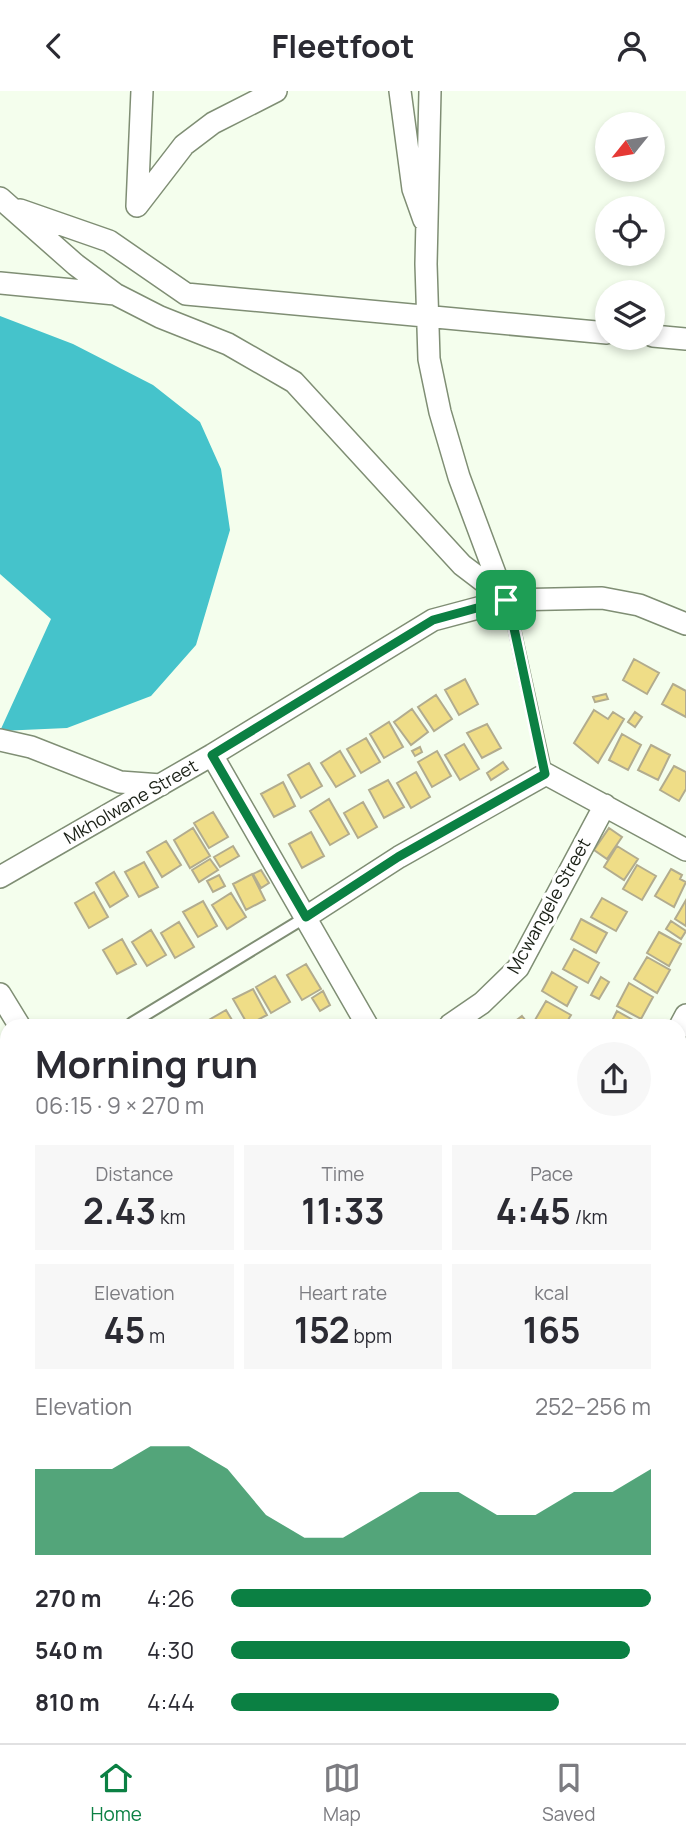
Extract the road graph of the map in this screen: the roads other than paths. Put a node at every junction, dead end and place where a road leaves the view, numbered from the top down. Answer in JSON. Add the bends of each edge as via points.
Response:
{"nodes":[{"id":1,"x":142,"y":91,"type":"edge"},
{"id":2,"x":276,"y":91,"type":"edge"},
{"id":3,"x":400,"y":91,"type":"edge"},
{"id":4,"x":430,"y":91,"type":"edge"},
{"id":5,"x":5,"y":203,"type":"edge"},
{"id":6,"x":427,"y":229,"type":"junction"},
{"id":7,"x":0,"y":283,"type":"edge"},
{"id":8,"x":115,"y":294,"type":"junction"},
{"id":9,"x":428,"y":316,"type":"junction"},
{"id":10,"x":595,"y":332,"type":"edge"},
{"id":11,"x":665,"y":337,"type":"edge"},
{"id":12,"x":686,"y":339,"type":"edge"},
{"id":13,"x":506,"y":599,"type":"junction"},
{"id":14,"x":686,"y":624,"type":"edge"},
{"id":15,"x":0,"y":740,"type":"edge"},
{"id":16,"x":212,"y":755,"type":"junction"},
{"id":17,"x":545,"y":774,"type":"junction"},
{"id":18,"x":161,"y":785,"type":"junction"},
{"id":19,"x":605,"y":806,"type":"junction"},
{"id":20,"x":686,"y":850,"type":"edge"},
{"id":21,"x":0,"y":877,"type":"edge"},
{"id":22,"x":306,"y":917,"type":"junction"},
{"id":23,"x":0,"y":995,"type":"edge"},
{"id":24,"x":15,"y":1019,"type":"edge"},
{"id":25,"x":139,"y":1019,"type":"edge"},
{"id":26,"x":364,"y":1019,"type":"edge"},
{"id":27,"x":458,"y":1019,"type":"edge"}],
"edges":[{"from":1,"to":2,"type":"street","via":[[137,206],[184,145]]},
{"from":3,"to":6,"type":"street","via":[[413,189]]},
{"from":4,"to":6,"type":"street"},
{"from":5,"to":8,"type":"street"},
{"from":5,"to":9,"type":"street","via":[[109,241],[186,294]]},
{"from":6,"to":9,"type":"street"},
{"from":7,"to":8,"type":"street"},
{"from":8,"to":13,"type":"street","via":[[228,344],[294,382],[462,565]]},
{"from":9,"to":10,"type":"street"},
{"from":9,"to":13,"type":"street","via":[[429,359],[440,412],[459,477]]},
{"from":11,"to":12,"type":"street"},
{"from":13,"to":14,"type":"street","name":"Mkholwane Street","via":[[602,599],[639,605]]},
{"from":13,"to":16,"type":"street","name":"Mkholwane Street","via":[[433,620]]},
{"from":13,"to":17,"type":"lane"},
{"from":15,"to":18,"type":"street","via":[[31,747],[120,782]]},
{"from":16,"to":18,"type":"street","name":"Mkholwane Street"},
{"from":16,"to":22,"type":"street"},
{"from":17,"to":19,"type":"street"},
{"from":17,"to":22,"type":"street","via":[[398,857]]},
{"from":18,"to":21,"type":"street","name":"Mkholwane Street"},
{"from":19,"to":20,"type":"street"},
{"from":19,"to":27,"type":"street","name":"Mcwangele Street","via":[[518,968]]},
{"from":22,"to":25,"type":"lane"},
{"from":22,"to":26,"type":"street"},
{"from":23,"to":24,"type":"street"}]}
